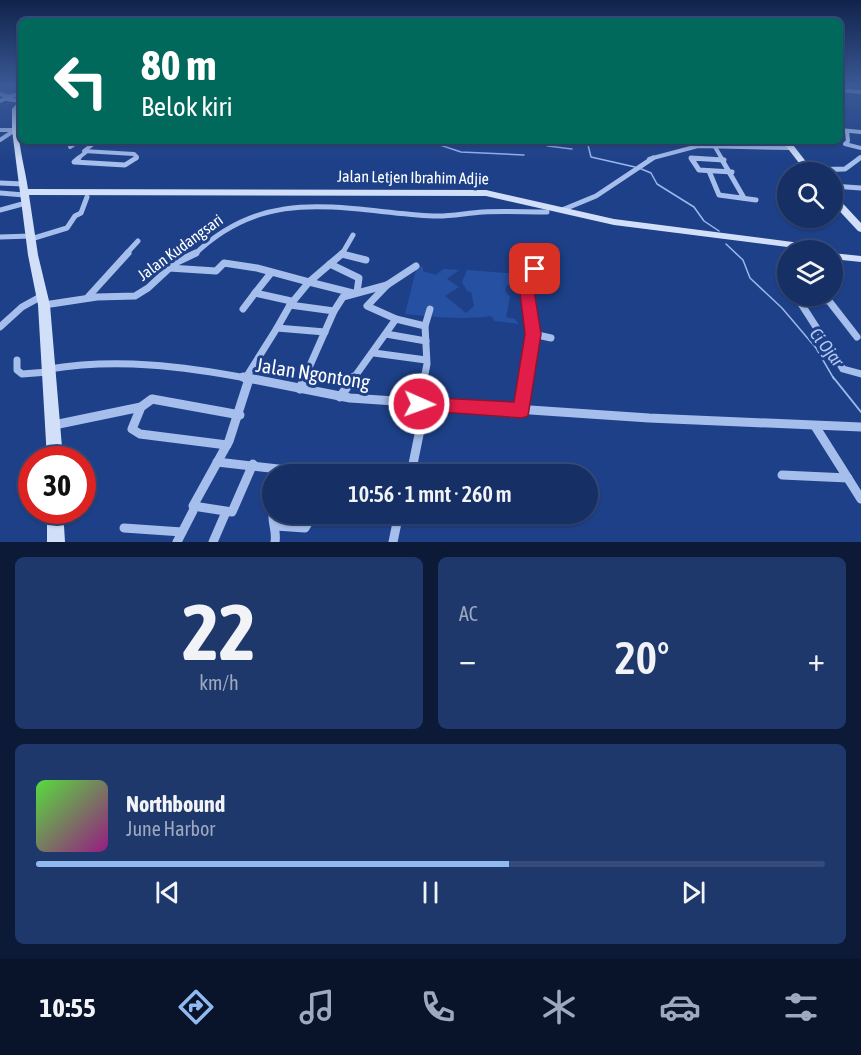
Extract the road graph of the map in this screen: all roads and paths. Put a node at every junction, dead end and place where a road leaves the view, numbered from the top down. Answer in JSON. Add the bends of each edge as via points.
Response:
{"nodes":[{"id":1,"x":18,"y":111,"type":"edge"},
{"id":2,"x":0,"y":130,"type":"edge"},
{"id":3,"x":15,"y":130,"type":"junction"},
{"id":4,"x":843,"y":130,"type":"edge"},
{"id":5,"x":848,"y":131,"type":"junction"},
{"id":6,"x":861,"y":132,"type":"edge"},
{"id":7,"x":18,"y":137,"type":"edge"},
{"id":8,"x":0,"y":140,"type":"edge"},
{"id":9,"x":20,"y":144,"type":"edge"},
{"id":10,"x":74,"y":144,"type":"edge"},
{"id":11,"x":94,"y":144,"type":"edge"},
{"id":12,"x":714,"y":145,"type":"junction"},
{"id":13,"x":788,"y":145,"type":"edge"},
{"id":14,"x":687,"y":146,"type":"joint"},
{"id":15,"x":70,"y":147,"type":"dead end"},
{"id":16,"x":861,"y":148,"type":"edge"},
{"id":17,"x":86,"y":152,"type":"junction"},
{"id":18,"x":861,"y":157,"type":"edge"},
{"id":19,"x":724,"y":160,"type":"junction"},
{"id":20,"x":802,"y":162,"type":"edge"},
{"id":21,"x":843,"y":169,"type":"edge"},
{"id":22,"x":709,"y":171,"type":"junction"},
{"id":23,"x":732,"y":172,"type":"junction"},
{"id":24,"x":0,"y":183,"type":"edge"},
{"id":25,"x":843,"y":187,"type":"edge"},
{"id":26,"x":861,"y":188,"type":"edge"},
{"id":27,"x":0,"y":193,"type":"edge"},
{"id":28,"x":409,"y":193,"type":"junction"},
{"id":29,"x":25,"y":197,"type":"junction"},
{"id":30,"x":87,"y":197,"type":"junction"},
{"id":31,"x":744,"y":198,"type":"junction"},
{"id":32,"x":756,"y":200,"type":"dead end"},
{"id":33,"x":843,"y":209,"type":"edge"},
{"id":34,"x":0,"y":210,"type":"edge"},
{"id":35,"x":557,"y":211,"type":"junction"},
{"id":36,"x":547,"y":212,"type":"junction"},
{"id":37,"x":861,"y":229,"type":"edge"},
{"id":38,"x":664,"y":231,"type":"junction"},
{"id":39,"x":353,"y":235,"type":"dead end"},
{"id":40,"x":0,"y":237,"type":"edge"},
{"id":41,"x":31,"y":237,"type":"junction"},
{"id":42,"x":138,"y":241,"type":"dead end"},
{"id":43,"x":777,"y":244,"type":"edge"},
{"id":44,"x":777,"y":247,"type":"edge"},
{"id":45,"x":843,"y":252,"type":"edge"},
{"id":46,"x":342,"y":254,"type":"junction"},
{"id":47,"x":861,"y":254,"type":"edge"},
{"id":48,"x":532,"y":257,"type":"dead end"},
{"id":49,"x":843,"y":258,"type":"edge"},
{"id":50,"x":366,"y":260,"type":"dead end"},
{"id":51,"x":861,"y":260,"type":"edge"},
{"id":52,"x":330,"y":264,"type":"junction"},
{"id":53,"x":416,"y":266,"type":"dead end"},
{"id":54,"x":169,"y":267,"type":"junction"},
{"id":55,"x":271,"y":273,"type":"junction"},
{"id":56,"x":309,"y":282,"type":"junction"},
{"id":57,"x":387,"y":285,"type":"junction"},
{"id":58,"x":255,"y":293,"type":"junction"},
{"id":59,"x":355,"y":293,"type":"junction"},
{"id":60,"x":87,"y":298,"type":"junction"},
{"id":61,"x":43,"y":301,"type":"junction"},
{"id":62,"x":290,"y":303,"type":"junction"},
{"id":63,"x":243,"y":309,"type":"dead end"},
{"id":64,"x":430,"y":309,"type":"dead end"},
{"id":65,"x":334,"y":311,"type":"junction"},
{"id":66,"x":396,"y":319,"type":"junction"},
{"id":67,"x":1,"y":325,"type":"edge"},
{"id":68,"x":425,"y":326,"type":"junction"},
{"id":69,"x":277,"y":328,"type":"junction"},
{"id":70,"x":325,"y":332,"type":"junction"},
{"id":71,"x":386,"y":334,"type":"junction"},
{"id":72,"x":533,"y":334,"type":"junction"},
{"id":73,"x":857,"y":337,"type":"dead end"},
{"id":74,"x":551,"y":338,"type":"dead end"},
{"id":75,"x":426,"y":341,"type":"junction"},
{"id":76,"x":374,"y":353,"type":"junction"},
{"id":77,"x":17,"y":360,"type":"dead end"},
{"id":78,"x":426,"y":360,"type":"junction"},
{"id":79,"x":49,"y":371,"type":"junction"},
{"id":80,"x":861,"y":374,"type":"edge"},
{"id":81,"x":247,"y":379,"type":"junction"},
{"id":82,"x":300,"y":389,"type":"junction"},
{"id":83,"x":340,"y":397,"type":"junction"},
{"id":84,"x":422,"y":404,"type":"junction"},
{"id":85,"x":141,"y":407,"type":"junction"},
{"id":86,"x":522,"y":410,"type":"junction"},
{"id":87,"x":240,"y":415,"type":"junction"},
{"id":88,"x":54,"y":425,"type":"junction"},
{"id":89,"x":815,"y":426,"type":"junction"},
{"id":90,"x":858,"y":427,"type":"edge"},
{"id":91,"x":55,"y":446,"type":"edge"},
{"id":92,"x":226,"y":446,"type":"junction"},
{"id":93,"x":217,"y":462,"type":"junction"},
{"id":94,"x":253,"y":464,"type":"junction"},
{"id":95,"x":413,"y":464,"type":"dead end"},
{"id":96,"x":262,"y":466,"type":"edge"},
{"id":97,"x":782,"y":476,"type":"dead end"},
{"id":98,"x":848,"y":478,"type":"junction"},
{"id":99,"x":861,"y":499,"type":"edge"},
{"id":100,"x":193,"y":511,"type":"dead end"},
{"id":101,"x":226,"y":512,"type":"junction"},
{"id":102,"x":55,"y":524,"type":"edge"},
{"id":103,"x":307,"y":524,"type":"edge"},
{"id":104,"x":397,"y":524,"type":"edge"},
{"id":105,"x":276,"y":526,"type":"joint"},
{"id":106,"x":124,"y":528,"type":"dead end"},
{"id":107,"x":182,"y":532,"type":"junction"},
{"id":108,"x":56,"y":542,"type":"edge"},
{"id":109,"x":177,"y":542,"type":"edge"},
{"id":110,"x":213,"y":542,"type":"edge"},
{"id":111,"x":275,"y":542,"type":"edge"},
{"id":112,"x":393,"y":542,"type":"edge"}],
"edges":[{"from":1,"to":3,"type":"street"},
{"from":2,"to":3,"type":"street"},
{"from":3,"to":7,"type":"street"},
{"from":3,"to":8,"type":"street"},
{"from":4,"to":5,"type":"street"},
{"from":5,"to":6,"type":"street"},
{"from":5,"to":16,"type":"street","via":[[844,144]]},
{"from":9,"to":29,"type":"street"},
{"from":10,"to":15,"type":"street"},
{"from":11,"to":17,"type":"street"},
{"from":12,"to":13,"type":"street"},
{"from":12,"to":14,"type":"street"},
{"from":12,"to":19,"type":"street"},
{"from":13,"to":20,"type":"street"},
{"from":14,"to":35,"type":"street","via":[[647,160],[614,184]]},
{"from":17,"to":17,"type":"street","via":[[134,154],[137,157],[132,164],[125,165],[74,162]]},
{"from":18,"to":21,"type":"street"},
{"from":19,"to":22,"type":"street","via":[[691,158],[699,170]]},
{"from":19,"to":23,"type":"street"},
{"from":22,"to":23,"type":"street"},
{"from":22,"to":31,"type":"street","via":[[719,195]]},
{"from":23,"to":31,"type":"street"},
{"from":24,"to":29,"type":"street"},
{"from":25,"to":26,"type":"street"},
{"from":27,"to":29,"type":"street"},
{"from":28,"to":29,"type":"street","name":"Jalan Letjen Ibrahim Adjie"},
{"from":28,"to":30,"type":"street","name":"Jalan Letjen Ibrahim Adjie"},
{"from":28,"to":35,"type":"street","name":"Jalan Letjen Ibrahim Adjie","via":[[496,194]]},
{"from":28,"to":36,"type":"street","name":"Jalan Letjen Ibrahim Adjie","via":[[484,196]]},
{"from":29,"to":30,"type":"street","name":"Jalan Letjen Ibrahim Adjie","via":[[34,202],[48,196]]},
{"from":29,"to":34,"type":"street"},
{"from":29,"to":41,"type":"street"},
{"from":30,"to":41,"type":"street","via":[[81,213],[68,228]]},
{"from":31,"to":32,"type":"street"},
{"from":33,"to":37,"type":"street"},
{"from":35,"to":38,"type":"street","name":"Jalan Letjen Ibrahim Adjie"},
{"from":36,"to":38,"type":"street","name":"Jalan Letjen Ibrahim Adjie"},
{"from":36,"to":54,"type":"street","name":"Jalan Kudangsari","via":[[435,216],[325,205],[274,210],[224,229],[193,256]]},
{"from":38,"to":43,"type":"street","name":"Jalan Letjen Ibrahim Adjie"},
{"from":38,"to":44,"type":"street","name":"Jalan Letjen Ibrahim Adjie"},
{"from":39,"to":46,"type":"street"},
{"from":40,"to":41,"type":"street"},
{"from":41,"to":61,"type":"street"},
{"from":42,"to":60,"type":"street"},
{"from":45,"to":47,"type":"street","name":"Jalan Letjen Ibrahim Adjie"},
{"from":46,"to":50,"type":"street"},
{"from":46,"to":52,"type":"street"},
{"from":48,"to":72,"type":"street","via":[[535,269],[525,290]]},
{"from":49,"to":51,"type":"street"},
{"from":52,"to":56,"type":"street"},
{"from":52,"to":59,"type":"street","via":[[359,278]]},
{"from":53,"to":57,"type":"street"},
{"from":54,"to":55,"type":"street","via":[[216,271],[224,263]]},
{"from":54,"to":60,"type":"street","name":"Jalan Kudangsari","via":[[147,289],[133,296]]},
{"from":55,"to":56,"type":"street"},
{"from":55,"to":58,"type":"street"},
{"from":56,"to":59,"type":"street"},
{"from":56,"to":62,"type":"street"},
{"from":57,"to":59,"type":"street"},
{"from":57,"to":66,"type":"street","via":[[366,304]]},
{"from":58,"to":62,"type":"street"},
{"from":58,"to":63,"type":"street"},
{"from":59,"to":65,"type":"street","via":[[338,301]]},
{"from":60,"to":61,"type":"street","name":"Jalan Kudangsari"},
{"from":61,"to":67,"type":"street","via":[[22,307]]},
{"from":61,"to":79,"type":"street"},
{"from":62,"to":65,"type":"street"},
{"from":62,"to":69,"type":"street"},
{"from":64,"to":68,"type":"street"},
{"from":65,"to":70,"type":"street"},
{"from":66,"to":68,"type":"street"},
{"from":66,"to":71,"type":"street"},
{"from":68,"to":75,"type":"street"},
{"from":69,"to":70,"type":"street"},
{"from":69,"to":81,"type":"street"},
{"from":70,"to":82,"type":"street"},
{"from":71,"to":75,"type":"street"},
{"from":71,"to":76,"type":"street"},
{"from":72,"to":74,"type":"street"},
{"from":72,"to":86,"type":"street"},
{"from":73,"to":80,"type":"street","via":[[830,301],[800,302],[843,369]]},
{"from":75,"to":78,"type":"street"},
{"from":76,"to":78,"type":"street"},
{"from":76,"to":83,"type":"street"},
{"from":77,"to":79,"type":"street","name":"Jalan Ngontong","via":[[17,370],[22,374]]},
{"from":78,"to":84,"type":"street"},
{"from":79,"to":81,"type":"street","name":"Jalan Ngontong","via":[[87,363],[140,363]]},
{"from":79,"to":88,"type":"street"},
{"from":81,"to":82,"type":"street","name":"Jalan Ngontong"},
{"from":81,"to":87,"type":"street"},
{"from":82,"to":83,"type":"street","name":"Jalan Ngontong"},
{"from":83,"to":84,"type":"street","name":"Jalan Ngontong"},
{"from":84,"to":86,"type":"street","name":"Jalan Ngontong"},
{"from":84,"to":95,"type":"street"},
{"from":85,"to":87,"type":"street","via":[[152,399]]},
{"from":85,"to":88,"type":"street"},
{"from":85,"to":92,"type":"street","via":[[134,432]]},
{"from":86,"to":89,"type":"street","name":"Jalan Ngontong"},
{"from":87,"to":92,"type":"street"},
{"from":88,"to":91,"type":"street"},
{"from":89,"to":90,"type":"street","name":"Jalan Ngontong"},
{"from":89,"to":98,"type":"street"},
{"from":92,"to":93,"type":"street"},
{"from":93,"to":94,"type":"street"},
{"from":93,"to":101,"type":"street","via":[[193,506]]},
{"from":94,"to":96,"type":"street"},
{"from":94,"to":101,"type":"street","via":[[234,509]]},
{"from":97,"to":98,"type":"street"},
{"from":98,"to":99,"type":"street"},
{"from":100,"to":107,"type":"street"},
{"from":101,"to":110,"type":"street"},
{"from":102,"to":108,"type":"street"},
{"from":103,"to":105,"type":"street","via":[[305,528]]},
{"from":104,"to":112,"type":"street"},
{"from":105,"to":111,"type":"street"},
{"from":106,"to":107,"type":"street"},
{"from":107,"to":109,"type":"street"}]}
